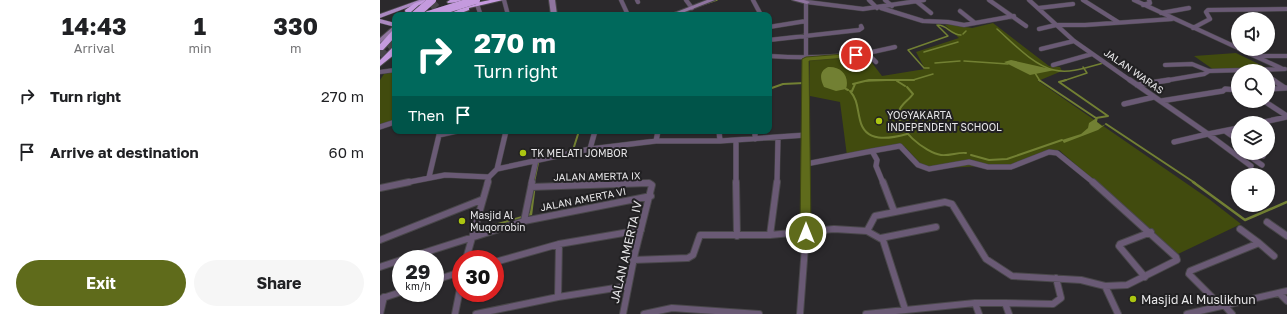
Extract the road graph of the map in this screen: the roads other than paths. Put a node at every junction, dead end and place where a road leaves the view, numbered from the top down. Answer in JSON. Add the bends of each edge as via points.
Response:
{"nodes":[{"id":1,"x":432,"y":0,"type":"edge"},
{"id":2,"x":463,"y":0,"type":"edge"},
{"id":3,"x":500,"y":0,"type":"edge"},
{"id":4,"x":504,"y":0,"type":"edge"},
{"id":5,"x":554,"y":0,"type":"edge"},
{"id":6,"x":621,"y":0,"type":"edge"},
{"id":7,"x":686,"y":0,"type":"edge"},
{"id":8,"x":753,"y":0,"type":"edge"},
{"id":9,"x":795,"y":0,"type":"edge"},
{"id":10,"x":869,"y":0,"type":"edge"},
{"id":11,"x":884,"y":0,"type":"edge"},
{"id":12,"x":924,"y":0,"type":"edge"},
{"id":13,"x":989,"y":0,"type":"edge"},
{"id":14,"x":1029,"y":0,"type":"edge"},
{"id":15,"x":1084,"y":0,"type":"edge"},
{"id":16,"x":1134,"y":0,"type":"edge"},
{"id":17,"x":1149,"y":0,"type":"edge"},
{"id":18,"x":424,"y":1,"type":"edge"},
{"id":19,"x":449,"y":1,"type":"edge"},
{"id":20,"x":708,"y":1,"type":"edge"},
{"id":21,"x":807,"y":1,"type":"edge"},
{"id":22,"x":913,"y":1,"type":"edge"},
{"id":23,"x":479,"y":2,"type":"edge"},
{"id":24,"x":1072,"y":4,"type":"dead end"},
{"id":25,"x":1143,"y":5,"type":"junction"},
{"id":26,"x":892,"y":6,"type":"junction"},
{"id":27,"x":692,"y":8,"type":"junction"},
{"id":28,"x":879,"y":8,"type":"junction"},
{"id":29,"x":1039,"y":8,"type":"junction"},
{"id":30,"x":1189,"y":8,"type":"dead end"},
{"id":31,"x":1287,"y":9,"type":"edge"},
{"id":32,"x":960,"y":11,"type":"dead end"},
{"id":33,"x":396,"y":12,"type":"edge"},
{"id":34,"x":409,"y":12,"type":"edge"},
{"id":35,"x":418,"y":12,"type":"edge"},
{"id":36,"x":438,"y":12,"type":"edge"},
{"id":37,"x":442,"y":12,"type":"edge"},
{"id":38,"x":442,"y":12,"type":"edge"},
{"id":39,"x":456,"y":12,"type":"edge"},
{"id":40,"x":480,"y":12,"type":"edge"},
{"id":41,"x":507,"y":12,"type":"edge"},
{"id":42,"x":554,"y":12,"type":"edge"},
{"id":43,"x":627,"y":12,"type":"edge"},
{"id":44,"x":685,"y":12,"type":"edge"},
{"id":45,"x":759,"y":12,"type":"edge"},
{"id":46,"x":392,"y":13,"type":"edge"},
{"id":47,"x":931,"y":13,"type":"dead end"},
{"id":48,"x":1161,"y":13,"type":"junction"},
{"id":49,"x":392,"y":16,"type":"edge"},
{"id":50,"x":1014,"y":16,"type":"junction"},
{"id":51,"x":392,"y":17,"type":"edge"},
{"id":52,"x":380,"y":18,"type":"edge"},
{"id":53,"x":1172,"y":19,"type":"junction"},
{"id":54,"x":806,"y":21,"type":"junction"},
{"id":55,"x":1118,"y":22,"type":"junction"},
{"id":56,"x":975,"y":23,"type":"junction"},
{"id":57,"x":1056,"y":25,"type":"junction"},
{"id":58,"x":392,"y":26,"type":"edge"},
{"id":59,"x":861,"y":26,"type":"dead end"},
{"id":60,"x":1026,"y":26,"type":"dead end"},
{"id":61,"x":772,"y":27,"type":"edge"},
{"id":62,"x":1193,"y":28,"type":"junction"},
{"id":63,"x":1039,"y":29,"type":"dead end"},
{"id":64,"x":392,"y":31,"type":"edge"},
{"id":65,"x":392,"y":32,"type":"edge"},
{"id":66,"x":806,"y":37,"type":"junction"},
{"id":67,"x":392,"y":40,"type":"edge"},
{"id":68,"x":772,"y":40,"type":"edge"},
{"id":69,"x":380,"y":41,"type":"edge"},
{"id":70,"x":1074,"y":41,"type":"junction"},
{"id":71,"x":1231,"y":45,"type":"edge"},
{"id":72,"x":895,"y":46,"type":"dead end"},
{"id":73,"x":380,"y":48,"type":"edge"},
{"id":74,"x":1041,"y":50,"type":"dead end"},
{"id":75,"x":392,"y":53,"type":"edge"},
{"id":76,"x":868,"y":54,"type":"junction"},
{"id":77,"x":1092,"y":54,"type":"junction"},
{"id":78,"x":772,"y":56,"type":"edge"},
{"id":79,"x":1254,"y":56,"type":"edge"},
{"id":80,"x":1275,"y":56,"type":"edge"},
{"id":81,"x":1287,"y":56,"type":"edge"},
{"id":82,"x":806,"y":59,"type":"junction"},
{"id":83,"x":876,"y":62,"type":"dead end"},
{"id":84,"x":380,"y":64,"type":"edge"},
{"id":85,"x":1052,"y":64,"type":"dead end"},
{"id":86,"x":1166,"y":65,"type":"dead end"},
{"id":87,"x":392,"y":70,"type":"edge"},
{"id":88,"x":1275,"y":70,"type":"edge"},
{"id":89,"x":1286,"y":70,"type":"edge"},
{"id":90,"x":1209,"y":71,"type":"junction"},
{"id":91,"x":1231,"y":71,"type":"edge"},
{"id":92,"x":380,"y":72,"type":"edge"},
{"id":93,"x":1275,"y":81,"type":"edge"},
{"id":94,"x":1137,"y":85,"type":"junction"},
{"id":95,"x":1231,"y":89,"type":"edge"},
{"id":96,"x":1275,"y":89,"type":"edge"},
{"id":97,"x":1286,"y":89,"type":"edge"},
{"id":98,"x":1154,"y":97,"type":"junction"},
{"id":99,"x":1161,"y":101,"type":"junction"},
{"id":100,"x":1124,"y":104,"type":"dead end"},
{"id":101,"x":1275,"y":108,"type":"edge"},
{"id":102,"x":1287,"y":116,"type":"edge"},
{"id":103,"x":1275,"y":119,"type":"edge"},
{"id":104,"x":392,"y":123,"type":"edge"},
{"id":105,"x":380,"y":127,"type":"edge"},
{"id":106,"x":1231,"y":130,"type":"edge"},
{"id":107,"x":1225,"y":131,"type":"junction"},
{"id":108,"x":440,"y":134,"type":"edge"},
{"id":109,"x":505,"y":134,"type":"edge"},
{"id":110,"x":594,"y":134,"type":"edge"},
{"id":111,"x":657,"y":134,"type":"edge"},
{"id":112,"x":719,"y":134,"type":"edge"},
{"id":113,"x":755,"y":134,"type":"edge"},
{"id":114,"x":1208,"y":134,"type":"junction"},
{"id":115,"x":1231,"y":135,"type":"edge"},
{"id":116,"x":806,"y":136,"type":"junction"},
{"id":117,"x":778,"y":137,"type":"junction"},
{"id":118,"x":755,"y":139,"type":"junction"},
{"id":119,"x":736,"y":140,"type":"junction"},
{"id":120,"x":656,"y":141,"type":"junction"},
{"id":121,"x":720,"y":141,"type":"junction"},
{"id":122,"x":1174,"y":142,"type":"dead end"},
{"id":123,"x":590,"y":149,"type":"junction"},
{"id":124,"x":1231,"y":150,"type":"edge"},
{"id":125,"x":872,"y":151,"type":"junction"},
{"id":126,"x":536,"y":160,"type":"junction"},
{"id":127,"x":1244,"y":160,"type":"edge"},
{"id":128,"x":1255,"y":160,"type":"edge"},
{"id":129,"x":806,"y":164,"type":"junction"},
{"id":130,"x":1262,"y":165,"type":"dead end"},
{"id":131,"x":1251,"y":166,"type":"dead end"},
{"id":132,"x":497,"y":169,"type":"junction"},
{"id":133,"x":429,"y":177,"type":"junction"},
{"id":134,"x":489,"y":177,"type":"junction"},
{"id":135,"x":531,"y":187,"type":"junction"},
{"id":136,"x":380,"y":188,"type":"edge"},
{"id":137,"x":651,"y":196,"type":"junction"},
{"id":138,"x":481,"y":200,"type":"junction"},
{"id":139,"x":894,"y":211,"type":"junction"},
{"id":140,"x":524,"y":221,"type":"junction"},
{"id":141,"x":1267,"y":222,"type":"dead end"},
{"id":142,"x":936,"y":227,"type":"dead end"},
{"id":143,"x":1240,"y":229,"type":"dead end"},
{"id":144,"x":641,"y":230,"type":"junction"},
{"id":145,"x":867,"y":230,"type":"junction"},
{"id":146,"x":1151,"y":232,"type":"junction"},
{"id":147,"x":806,"y":233,"type":"junction"},
{"id":148,"x":770,"y":235,"type":"junction"},
{"id":149,"x":736,"y":236,"type":"junction"},
{"id":150,"x":1287,"y":236,"type":"edge"},
{"id":151,"x":471,"y":238,"type":"junction"},
{"id":152,"x":881,"y":238,"type":"junction"},
{"id":153,"x":380,"y":240,"type":"edge"},
{"id":154,"x":1259,"y":243,"type":"junction"},
{"id":155,"x":559,"y":244,"type":"junction"},
{"id":156,"x":433,"y":250,"type":"edge"},
{"id":157,"x":468,"y":250,"type":"edge"},
{"id":158,"x":1274,"y":256,"type":"dead end"},
{"id":159,"x":504,"y":259,"type":"edge"},
{"id":160,"x":633,"y":260,"type":"junction"},
{"id":161,"x":392,"y":263,"type":"edge"},
{"id":162,"x":380,"y":267,"type":"edge"},
{"id":163,"x":1145,"y":277,"type":"junction"},
{"id":164,"x":1056,"y":278,"type":"junction"},
{"id":165,"x":628,"y":286,"type":"junction"},
{"id":166,"x":1105,"y":286,"type":"junction"},
{"id":167,"x":1287,"y":291,"type":"edge"},
{"id":168,"x":1279,"y":293,"type":"junction"},
{"id":169,"x":392,"y":295,"type":"edge"},
{"id":170,"x":558,"y":297,"type":"junction"},
{"id":171,"x":382,"y":298,"type":"edge"},
{"id":172,"x":1287,"y":301,"type":"edge"},
{"id":173,"x":457,"y":302,"type":"edge"},
{"id":174,"x":975,"y":303,"type":"junction"},
{"id":175,"x":1005,"y":303,"type":"junction"},
{"id":176,"x":1221,"y":305,"type":"junction"},
{"id":177,"x":905,"y":309,"type":"junction"},
{"id":178,"x":380,"y":314,"type":"edge"},
{"id":179,"x":455,"y":314,"type":"edge"},
{"id":180,"x":476,"y":314,"type":"edge"},
{"id":181,"x":623,"y":314,"type":"edge"},
{"id":182,"x":644,"y":314,"type":"edge"},
{"id":183,"x":759,"y":314,"type":"edge"},
{"id":184,"x":800,"y":314,"type":"edge"},
{"id":185,"x":866,"y":314,"type":"edge"},
{"id":186,"x":979,"y":314,"type":"edge"},
{"id":187,"x":1009,"y":314,"type":"edge"},
{"id":188,"x":1118,"y":314,"type":"edge"},
{"id":189,"x":1187,"y":314,"type":"edge"},
{"id":190,"x":1232,"y":314,"type":"edge"}],
"edges":[{"from":1,"to":18,"type":"highway"},
{"from":1,"to":35,"type":"highway","bridge":true},
{"from":2,"to":19,"type":"highway"},
{"from":3,"to":23,"type":"highway"},
{"from":4,"to":41,"type":"street"},
{"from":5,"to":42,"type":"street"},
{"from":6,"to":43,"type":"street"},
{"from":7,"to":27,"type":"street"},
{"from":8,"to":45,"type":"street"},
{"from":9,"to":21,"type":"street"},
{"from":10,"to":28,"type":"street"},
{"from":11,"to":26,"type":"street"},
{"from":12,"to":22,"type":"street"},
{"from":13,"to":50,"type":"street"},
{"from":14,"to":29,"type":"street","name":"JALAN WARAS"},
{"from":15,"to":55,"type":"street"},
{"from":16,"to":25,"type":"street"},
{"from":17,"to":25,"type":"street","via":[[1149,3]]},
{"from":18,"to":33,"type":"main road"},
{"from":18,"to":34,"type":"highway","via":[[412,6]]},
{"from":19,"to":36,"type":"highway","via":[[450,6]]},
{"from":20,"to":27,"type":"street"},
{"from":21,"to":28,"type":"street","via":[[863,9]]},
{"from":21,"to":54,"type":"street"},
{"from":22,"to":26,"type":"street"},
{"from":22,"to":47,"type":"street"},
{"from":23,"to":37,"type":"highway"},
{"from":23,"to":38,"type":"highway","bridge":true},
{"from":23,"to":39,"type":"highway"},
{"from":23,"to":40,"type":"street"},
{"from":24,"to":29,"type":"street"},
{"from":25,"to":48,"type":"street"},
{"from":26,"to":28,"type":"street"},
{"from":27,"to":44,"type":"street"},
{"from":28,"to":56,"type":"street","via":[[928,22],[964,25]]},
{"from":29,"to":57,"type":"street","name":"JALAN WARAS"},
{"from":30,"to":48,"type":"street"},
{"from":31,"to":62,"type":"street","via":[[1208,10],[1206,12],[1210,19]]},
{"from":32,"to":56,"type":"street"},
{"from":46,"to":52,"type":"main road"},
{"from":48,"to":53,"type":"street"},
{"from":49,"to":52,"type":"main road"},
{"from":50,"to":56,"type":"street"},
{"from":50,"to":60,"type":"street"},
{"from":51,"to":52,"type":"main road"},
{"from":52,"to":58,"type":"main road"},
{"from":53,"to":55,"type":"street"},
{"from":53,"to":62,"type":"street"},
{"from":54,"to":61,"type":"street"},
{"from":54,"to":66,"type":"street"},
{"from":55,"to":57,"type":"street"},
{"from":57,"to":63,"type":"street"},
{"from":57,"to":70,"type":"street","name":"JALAN WARAS"},
{"from":59,"to":66,"type":"street","via":[[859,30]]},
{"from":62,"to":71,"type":"street"},
{"from":64,"to":69,"type":"street"},
{"from":65,"to":73,"type":"highway"},
{"from":66,"to":68,"type":"street"},
{"from":66,"to":82,"type":"street"},
{"from":67,"to":73,"type":"highway"},
{"from":70,"to":74,"type":"street"},
{"from":70,"to":77,"type":"street","name":"JALAN WARAS"},
{"from":72,"to":76,"type":"street"},
{"from":75,"to":84,"type":"highway"},
{"from":76,"to":82,"type":"street"},
{"from":76,"to":83,"type":"street"},
{"from":77,"to":85,"type":"street"},
{"from":77,"to":94,"type":"street","name":"JALAN WARAS"},
{"from":78,"to":82,"type":"street"},
{"from":79,"to":89,"type":"street"},
{"from":80,"to":81,"type":"street"},
{"from":82,"to":116,"type":"street"},
{"from":86,"to":90,"type":"street","via":[[1192,64]]},
{"from":87,"to":92,"type":"street"},
{"from":88,"to":89,"type":"street"},
{"from":90,"to":91,"type":"street"},
{"from":90,"to":94,"type":"street"},
{"from":93,"to":97,"type":"street"},
{"from":94,"to":98,"type":"street","name":"JALAN WARAS"},
{"from":95,"to":99,"type":"street"},
{"from":96,"to":97,"type":"street"},
{"from":98,"to":99,"type":"street","name":"JALAN WARAS"},
{"from":98,"to":100,"type":"street"},
{"from":99,"to":114,"type":"street","name":"JALAN WARAS"},
{"from":101,"to":102,"type":"street"},
{"from":102,"to":103,"type":"street"},
{"from":104,"to":105,"type":"street"},
{"from":106,"to":107,"type":"street"},
{"from":107,"to":114,"type":"street"},
{"from":107,"to":115,"type":"street"},
{"from":108,"to":133,"type":"street"},
{"from":109,"to":132,"type":"street"},
{"from":110,"to":123,"type":"street"},
{"from":111,"to":120,"type":"street"},
{"from":112,"to":121,"type":"street"},
{"from":113,"to":118,"type":"street"},
{"from":114,"to":122,"type":"street"},
{"from":114,"to":124,"type":"street","name":"JALAN WARAS"},
{"from":116,"to":117,"type":"street"},
{"from":116,"to":129,"type":"street"},
{"from":117,"to":118,"type":"street"},
{"from":117,"to":148,"type":"street","via":[[778,175]]},
{"from":118,"to":119,"type":"street"},
{"from":119,"to":121,"type":"street"},
{"from":119,"to":149,"type":"street"},
{"from":120,"to":121,"type":"street"},
{"from":120,"to":123,"type":"street"},
{"from":123,"to":126,"type":"street"},
{"from":125,"to":129,"type":"street"},
{"from":125,"to":139,"type":"street"},
{"from":125,"to":146,"type":"street","via":[[900,146],[918,165],[929,169],[968,162],[1002,168],[1054,152]]},
{"from":126,"to":132,"type":"street"},
{"from":126,"to":135,"type":"street"},
{"from":127,"to":131,"type":"street","name":"JALAN WARAS"},
{"from":128,"to":130,"type":"street"},
{"from":129,"to":147,"type":"street"},
{"from":132,"to":134,"type":"street"},
{"from":133,"to":134,"type":"street"},
{"from":133,"to":136,"type":"street"},
{"from":134,"to":138,"type":"street"},
{"from":135,"to":137,"type":"street","name":"JALAN AMERTA IX","via":[[649,183],[652,185]]},
{"from":135,"to":140,"type":"street"},
{"from":137,"to":140,"type":"street","name":"JALAN AMERTA VI"},
{"from":137,"to":144,"type":"street","name":"JALAN AMERTA IV"},
{"from":138,"to":151,"type":"street"},
{"from":138,"to":153,"type":"street"},
{"from":139,"to":145,"type":"street","via":[[875,216]]},
{"from":139,"to":164,"type":"street","via":[[945,202],[952,204],[986,259],[994,265],[1012,276]]},
{"from":140,"to":151,"type":"street","name":"JALAN AMERTA VI"},
{"from":141,"to":150,"type":"street"},
{"from":142,"to":152,"type":"street"},
{"from":143,"to":154,"type":"street"},
{"from":144,"to":155,"type":"street"},
{"from":144,"to":160,"type":"street","name":"JALAN AMERTA IV"},
{"from":145,"to":147,"type":"street","via":[[834,229]]},
{"from":145,"to":152,"type":"street"},
{"from":146,"to":163,"type":"street","via":[[1175,254],[1177,260]]},
{"from":146,"to":163,"type":"street","via":[[1119,246]]},
{"from":147,"to":148,"type":"street"},
{"from":147,"to":184,"type":"street"},
{"from":148,"to":149,"type":"street"},
{"from":149,"to":160,"type":"street","via":[[700,235],[693,255],[688,258]]},
{"from":151,"to":156,"type":"street","name":"JALAN AMERTA VI"},
{"from":151,"to":157,"type":"street"},
{"from":152,"to":177,"type":"street","via":[[884,240]]},
{"from":154,"to":158,"type":"street"},
{"from":154,"to":176,"type":"street","via":[[1188,272]]},
{"from":155,"to":159,"type":"street"},
{"from":155,"to":170,"type":"street"},
{"from":160,"to":165,"type":"street","name":"JALAN AMERTA IV"},
{"from":161,"to":162,"type":"street"},
{"from":163,"to":166,"type":"street","via":[[1127,285]]},
{"from":164,"to":166,"type":"street","via":[[1081,280]]},
{"from":164,"to":175,"type":"street","via":[[1061,298],[1053,304]]},
{"from":165,"to":170,"type":"street"},
{"from":165,"to":181,"type":"street","name":"JALAN AMERTA IV"},
{"from":166,"to":188,"type":"street"},
{"from":167,"to":168,"type":"street"},
{"from":168,"to":172,"type":"street"},
{"from":168,"to":176,"type":"street"},
{"from":169,"to":171,"type":"street"},
{"from":170,"to":180,"type":"street"},
{"from":171,"to":178,"type":"street"},
{"from":173,"to":179,"type":"street"},
{"from":174,"to":175,"type":"street"},
{"from":174,"to":177,"type":"street"},
{"from":174,"to":186,"type":"street"},
{"from":175,"to":187,"type":"street"},
{"from":176,"to":189,"type":"street"},
{"from":176,"to":190,"type":"street"},
{"from":177,"to":185,"type":"street"},
{"from":182,"to":183,"type":"street","via":[[672,308]]}]}
